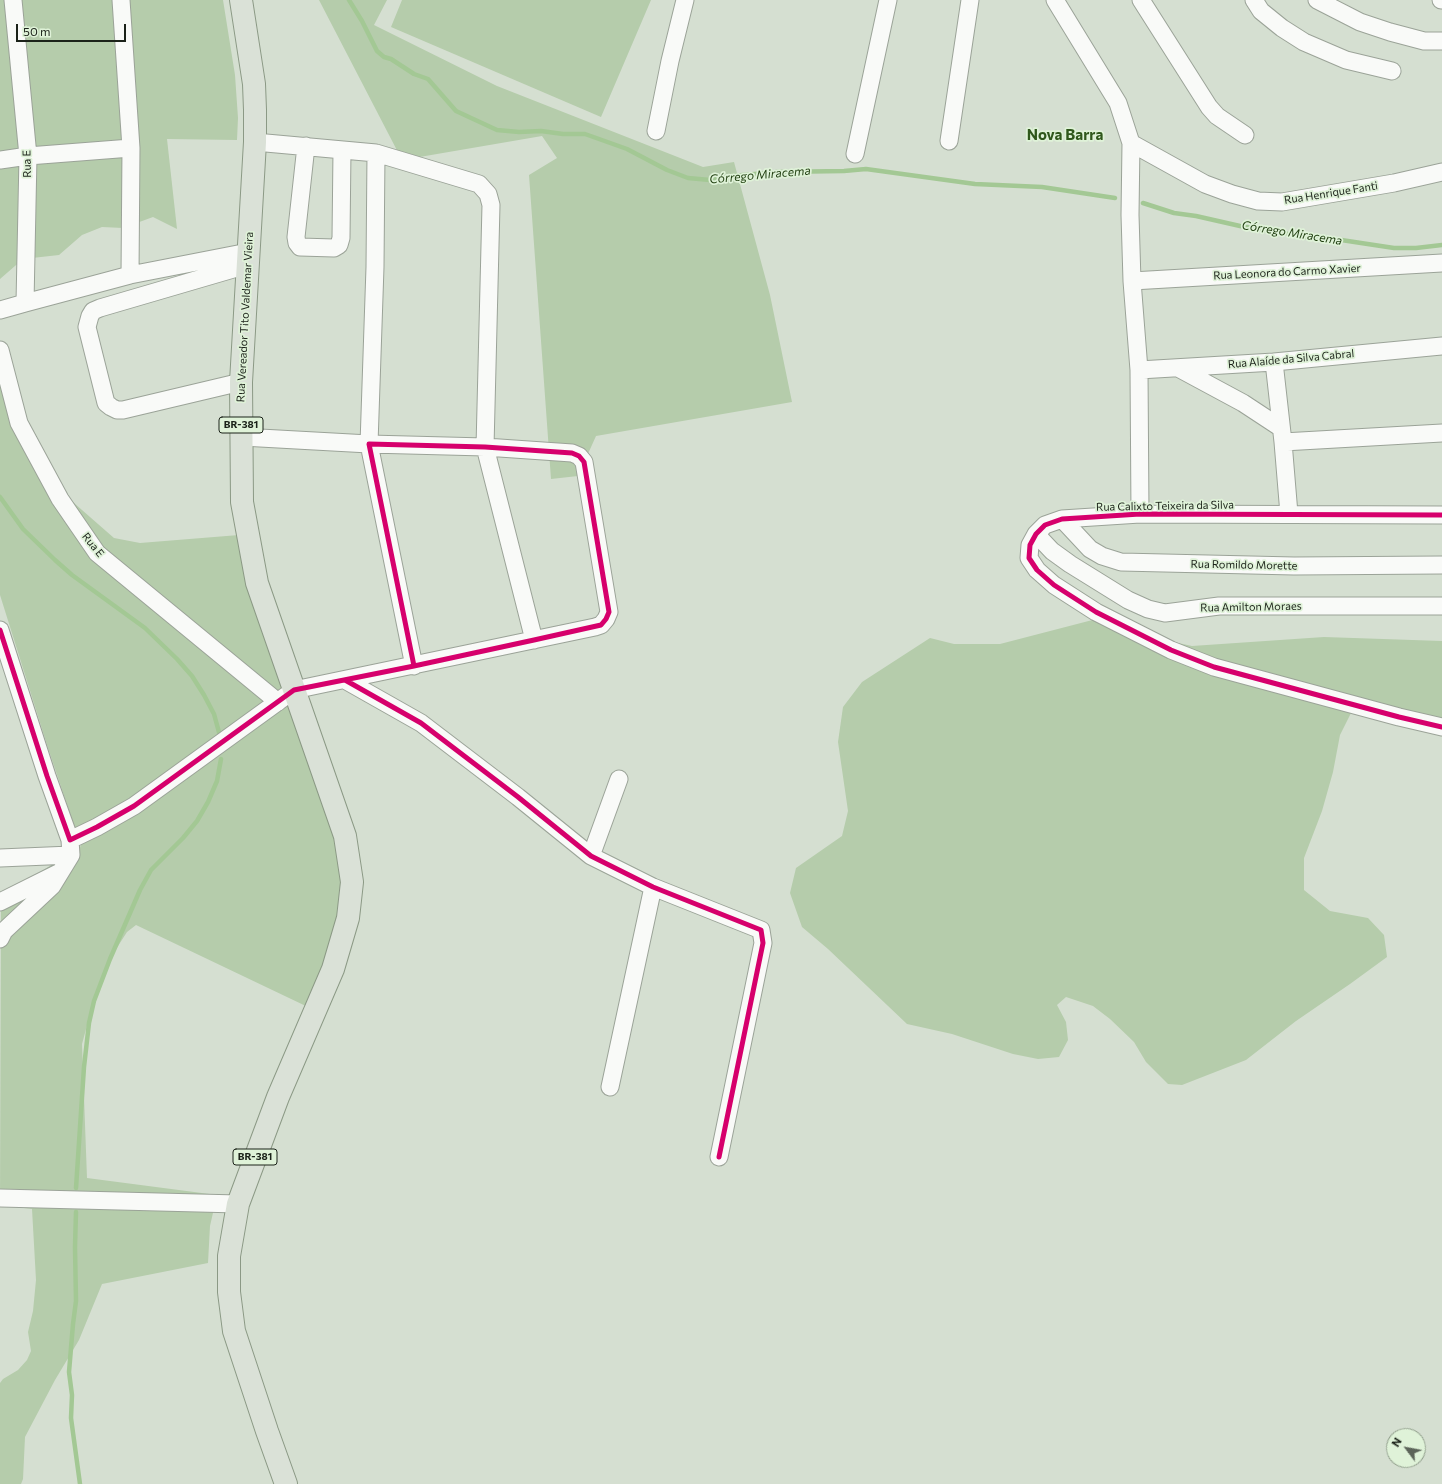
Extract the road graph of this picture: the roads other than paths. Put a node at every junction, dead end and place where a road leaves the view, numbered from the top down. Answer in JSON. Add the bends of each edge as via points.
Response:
{"nodes":[{"id":1,"x":13,"y":0,"type":"edge"},
{"id":2,"x":121,"y":0,"type":"edge"},
{"id":3,"x":241,"y":0,"type":"edge"},
{"id":4,"x":686,"y":0,"type":"edge"},
{"id":5,"x":888,"y":0,"type":"edge"},
{"id":6,"x":970,"y":0,"type":"edge"},
{"id":7,"x":1055,"y":0,"type":"edge"},
{"id":8,"x":1141,"y":0,"type":"edge"},
{"id":9,"x":1254,"y":0,"type":"edge"},
{"id":10,"x":1317,"y":0,"type":"edge"},
{"id":11,"x":1442,"y":41,"type":"edge"},
{"id":12,"x":1392,"y":71,"type":"dead end"},
{"id":13,"x":656,"y":131,"type":"dead end"},
{"id":14,"x":1245,"y":135,"type":"dead end"},
{"id":15,"x":949,"y":141,"type":"dead end"},
{"id":16,"x":255,"y":142,"type":"junction"},
{"id":17,"x":1131,"y":143,"type":"junction"},
{"id":18,"x":306,"y":146,"type":"junction"},
{"id":19,"x":131,"y":148,"type":"junction"},
{"id":20,"x":342,"y":150,"type":"junction"},
{"id":21,"x":376,"y":153,"type":"junction"},
{"id":22,"x":855,"y":154,"type":"dead end"},
{"id":23,"x":28,"y":156,"type":"junction"},
{"id":24,"x":0,"y":160,"type":"edge"},
{"id":25,"x":1442,"y":172,"type":"edge"},
{"id":26,"x":248,"y":258,"type":"junction"},
{"id":27,"x":1442,"y":263,"type":"edge"},
{"id":28,"x":130,"y":275,"type":"junction"},
{"id":29,"x":1132,"y":281,"type":"junction"},
{"id":30,"x":25,"y":303,"type":"junction"},
{"id":31,"x":0,"y":310,"type":"edge"},
{"id":32,"x":1442,"y":346,"type":"edge"},
{"id":33,"x":0,"y":350,"type":"edge"},
{"id":34,"x":1274,"y":362,"type":"junction"},
{"id":35,"x":1178,"y":368,"type":"junction"},
{"id":36,"x":1139,"y":370,"type":"junction"},
{"id":37,"x":241,"y":382,"type":"junction"},
{"id":38,"x":1442,"y":432,"type":"edge"},
{"id":39,"x":1282,"y":435,"type":"junction"},
{"id":40,"x":242,"y":437,"type":"junction"},
{"id":41,"x":369,"y":444,"type":"junction"},
{"id":42,"x":485,"y":447,"type":"junction"},
{"id":43,"x":1140,"y":514,"type":"junction"},
{"id":44,"x":1289,"y":514,"type":"junction"},
{"id":45,"x":1442,"y":515,"type":"edge"},
{"id":46,"x":1062,"y":519,"type":"junction"},
{"id":47,"x":1036,"y":534,"type":"junction"},
{"id":48,"x":1442,"y":565,"type":"edge"},
{"id":49,"x":1442,"y":606,"type":"edge"},
{"id":50,"x":0,"y":630,"type":"edge"},
{"id":51,"x":534,"y":640,"type":"junction"},
{"id":52,"x":414,"y":666,"type":"junction"},
{"id":53,"x":345,"y":680,"type":"junction"},
{"id":54,"x":286,"y":696,"type":"junction"},
{"id":55,"x":1442,"y":727,"type":"edge"},
{"id":56,"x":619,"y":779,"type":"dead end"},
{"id":57,"x":70,"y":847,"type":"junction"},
{"id":58,"x":591,"y":856,"type":"junction"},
{"id":59,"x":0,"y":858,"type":"edge"},
{"id":60,"x":60,"y":872,"type":"junction"},
{"id":61,"x":653,"y":888,"type":"junction"},
{"id":62,"x":0,"y":902,"type":"edge"},
{"id":63,"x":0,"y":939,"type":"edge"},
{"id":64,"x":610,"y":1086,"type":"dead end"},
{"id":65,"x":719,"y":1157,"type":"dead end"},
{"id":66,"x":0,"y":1198,"type":"edge"},
{"id":67,"x":238,"y":1204,"type":"junction"},
{"id":68,"x":286,"y":1484,"type":"edge"}],
"edges":[{"from":1,"to":23,"type":"street","name":"Rua E"},
{"from":2,"to":19,"type":"street"},
{"from":3,"to":16,"type":"main road","name":"Rua Vereador Tito Valdemar Vieira","number":"BR-381","via":[[254,84]]},
{"from":4,"to":13,"type":"street"},
{"from":5,"to":22,"type":"street"},
{"from":6,"to":15,"type":"street"},
{"from":7,"to":17,"type":"street","via":[[1118,103]]},
{"from":8,"to":14,"type":"street","via":[[1209,107],[1217,116]]},
{"from":9,"to":12,"type":"street","via":[[1261,11],[1304,42],[1346,60]]},
{"from":10,"to":11,"type":"street","via":[[1360,22],[1390,32],[1424,41]]},
{"from":16,"to":18,"type":"street"},
{"from":16,"to":26,"type":"main road","name":"Rua Vereador Tito Valdemar Vieira","number":"BR-381"},
{"from":17,"to":25,"type":"street","name":"Rua Henrique Fanti","via":[[1205,184],[1258,201],[1282,202]]},
{"from":17,"to":29,"type":"street"},
{"from":18,"to":20,"type":"street"},
{"from":18,"to":20,"type":"street","via":[[296,237],[300,247],[334,248],[340,245]]},
{"from":19,"to":23,"type":"street"},
{"from":19,"to":28,"type":"street"},
{"from":20,"to":21,"type":"street"},
{"from":21,"to":41,"type":"street"},
{"from":21,"to":42,"type":"street","via":[[479,184],[488,194],[491,204]]},
{"from":23,"to":24,"type":"street"},
{"from":23,"to":30,"type":"street","name":"Rua E"},
{"from":26,"to":28,"type":"street"},
{"from":26,"to":37,"type":"main road","name":"Rua Vereador Tito Valdemar Vieira","number":"BR-381"},
{"from":26,"to":37,"type":"street","via":[[93,311],[87,327],[106,403],[117,410]]},
{"from":27,"to":29,"type":"street","name":"Rua Leonora do Carmo Xavier"},
{"from":28,"to":30,"type":"street"},
{"from":29,"to":36,"type":"street"},
{"from":30,"to":31,"type":"street"},
{"from":32,"to":34,"type":"street","name":"Rua Alaíde da Silva Cabral"},
{"from":33,"to":54,"type":"street","name":"Rua E","via":[[19,422],[60,499],[97,553]]},
{"from":34,"to":35,"type":"street","name":"Rua Alaíde da Silva Cabral"},
{"from":34,"to":39,"type":"street"},
{"from":35,"to":36,"type":"street","name":"Rua Alaíde da Silva Cabral"},
{"from":35,"to":39,"type":"street","via":[[1243,403]]},
{"from":36,"to":43,"type":"street"},
{"from":37,"to":40,"type":"main road","name":"Rua Vereador Tito Valdemar Vieira","number":"BR-381"},
{"from":38,"to":39,"type":"street"},
{"from":39,"to":44,"type":"street"},
{"from":40,"to":41,"type":"street"},
{"from":40,"to":54,"type":"main road","name":"Rua Vereador Tito Valdemar Vieira","number":"BR-381","via":[[242,502],[257,583]]},
{"from":41,"to":42,"type":"street"},
{"from":41,"to":52,"type":"street"},
{"from":42,"to":51,"type":"street"},
{"from":42,"to":51,"type":"street","via":[[572,453],[584,462],[608,612],[601,625]]},
{"from":43,"to":44,"type":"street","name":"Rua Calixto Teixeira da Silva"},
{"from":43,"to":46,"type":"street","name":"Rua Calixto Teixeira da Silva"},
{"from":44,"to":45,"type":"street","name":"Rua Calixto Teixeira da Silva"},
{"from":46,"to":47,"type":"street","name":"Rua Calixto Teixeira da Silva","via":[[1045,525]]},
{"from":46,"to":48,"type":"street","name":"Rua Romildo Morette","via":[[1090,549],[1121,562],[1294,566]]},
{"from":47,"to":49,"type":"street","name":"Rua Amilton Moraes","via":[[1052,551],[1070,564],[1128,600],[1165,613],[1219,606]]},
{"from":47,"to":55,"type":"street","via":[[1030,545],[1029,558],[1037,570],[1054,585],[1096,612],[1171,650],[1214,667],[1399,718]]},
{"from":50,"to":57,"type":"street"},
{"from":51,"to":52,"type":"street"},
{"from":52,"to":53,"type":"street"},
{"from":53,"to":54,"type":"street"},
{"from":53,"to":58,"type":"street","via":[[421,723]]},
{"from":54,"to":57,"type":"street","via":[[134,806],[97,826]]},
{"from":54,"to":67,"type":"main road","name":"Rua Vereador Tito Valdemar Vieira","number":"BR-381","via":[[345,836],[352,882],[348,918],[333,969],[278,1097]]},
{"from":56,"to":58,"type":"street"},
{"from":57,"to":59,"type":"street"},
{"from":57,"to":60,"type":"street"},
{"from":58,"to":61,"type":"street"},
{"from":60,"to":62,"type":"street"},
{"from":60,"to":63,"type":"street","via":[[52,886],[4,931]]},
{"from":61,"to":64,"type":"street"},
{"from":61,"to":65,"type":"street","via":[[761,930],[763,943]]},
{"from":66,"to":67,"type":"street"},
{"from":67,"to":68,"type":"main road","number":"BR-381","via":[[229,1256],[229,1292],[234,1331]]}]}
